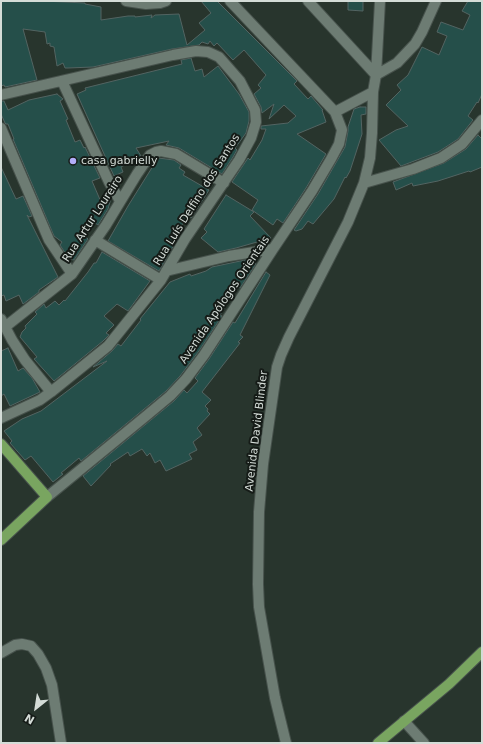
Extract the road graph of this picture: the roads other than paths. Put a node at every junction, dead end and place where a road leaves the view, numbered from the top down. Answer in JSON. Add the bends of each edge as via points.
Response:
{"nodes":[{"id":1,"x":126,"y":1,"type":"edge"},
{"id":2,"x":166,"y":1,"type":"edge"},
{"id":3,"x":230,"y":1,"type":"edge"},
{"id":4,"x":308,"y":1,"type":"edge"},
{"id":5,"x":380,"y":1,"type":"edge"},
{"id":6,"x":436,"y":1,"type":"edge"},
{"id":7,"x":376,"y":75,"type":"junction"},
{"id":8,"x":62,"y":81,"type":"junction"},
{"id":9,"x":373,"y":92,"type":"junction"},
{"id":10,"x":1,"y":95,"type":"edge"},
{"id":11,"x":335,"y":112,"type":"junction"},
{"id":12,"x":482,"y":120,"type":"edge"},
{"id":13,"x":1,"y":128,"type":"edge"},
{"id":14,"x":224,"y":183,"type":"junction"},
{"id":15,"x":364,"y":183,"type":"junction"},
{"id":16,"x":120,"y":201,"type":"junction"},
{"id":17,"x":95,"y":240,"type":"junction"},
{"id":18,"x":273,"y":249,"type":"junction"},
{"id":19,"x":72,"y":274,"type":"junction"},
{"id":20,"x":164,"y":276,"type":"junction"},
{"id":21,"x":3,"y":323,"type":"edge"},
{"id":22,"x":51,"y":392,"type":"junction"},
{"id":23,"x":1,"y":418,"type":"edge"},
{"id":24,"x":1,"y":444,"type":"edge"},
{"id":25,"x":47,"y":498,"type":"junction"},
{"id":26,"x":3,"y":535,"type":"edge"},
{"id":27,"x":482,"y":652,"type":"edge"},
{"id":28,"x":1,"y":653,"type":"edge"},
{"id":29,"x":404,"y":721,"type":"junction"},
{"id":30,"x":61,"y":743,"type":"edge"},
{"id":31,"x":286,"y":743,"type":"edge"},
{"id":32,"x":378,"y":743,"type":"edge"},
{"id":33,"x":424,"y":743,"type":"edge"}],
"edges":[{"from":1,"to":2,"type":"street","via":[[146,4]]},
{"from":3,"to":11,"type":"street"},
{"from":4,"to":7,"type":"street"},
{"from":5,"to":7,"type":"street","name":"Avenida David Blinder"},
{"from":6,"to":7,"type":"street","via":[[415,44],[397,63]]},
{"from":7,"to":9,"type":"street","name":"Avenida David Blinder"},
{"from":8,"to":10,"type":"street","name":"Rua Luís Delfino dos Santos"},
{"from":8,"to":14,"type":"street","name":"Rua Luís Delfino dos Santos","via":[[196,51],[208,52],[219,57],[240,81],[255,110],[256,122],[251,138]]},
{"from":8,"to":16,"type":"street"},
{"from":9,"to":11,"type":"street"},
{"from":9,"to":15,"type":"street","name":"Avenida David Blinder","via":[[370,158]]},
{"from":11,"to":18,"type":"street","name":"Avenida Apólogos Orientais","via":[[342,130],[339,144],[312,191]]},
{"from":12,"to":15,"type":"street","via":[[462,144],[441,158]]},
{"from":13,"to":19,"type":"street","via":[[48,240]]},
{"from":14,"to":16,"type":"street","name":"Rua Artur Loureiro","via":[[176,154],[156,152],[150,155]]},
{"from":14,"to":20,"type":"street","name":"Rua Luís Delfino dos Santos","via":[[185,239]]},
{"from":15,"to":31,"type":"street","name":"Avenida David Blinder","via":[[350,219],[289,337],[277,367],[263,464],[259,512],[259,607]]},
{"from":16,"to":17,"type":"street","name":"Rua Artur Loureiro"},
{"from":17,"to":19,"type":"street","name":"Rua Artur Loureiro"},
{"from":17,"to":20,"type":"street"},
{"from":18,"to":20,"type":"street","via":[[229,256]]},
{"from":18,"to":25,"type":"street","name":"Avenida Apólogos Orientais","via":[[186,379],[170,396]]},
{"from":19,"to":21,"type":"street","name":"Rua Artur Loureiro"},
{"from":20,"to":22,"type":"street","name":"Rua Luís Delfino dos Santos","via":[[108,346]]},
{"from":21,"to":22,"type":"street","via":[[25,360]]},
{"from":22,"to":23,"type":"street","name":"Rua Luís Delfino dos Santos","via":[[40,400]]},
{"from":24,"to":25,"type":"main road"},
{"from":25,"to":26,"type":"main road"},
{"from":27,"to":29,"type":"main road"},
{"from":28,"to":30,"type":"street","via":[[22,644],[31,646],[38,654],[52,685]]},
{"from":29,"to":32,"type":"main road"},
{"from":29,"to":33,"type":"street"}]}
